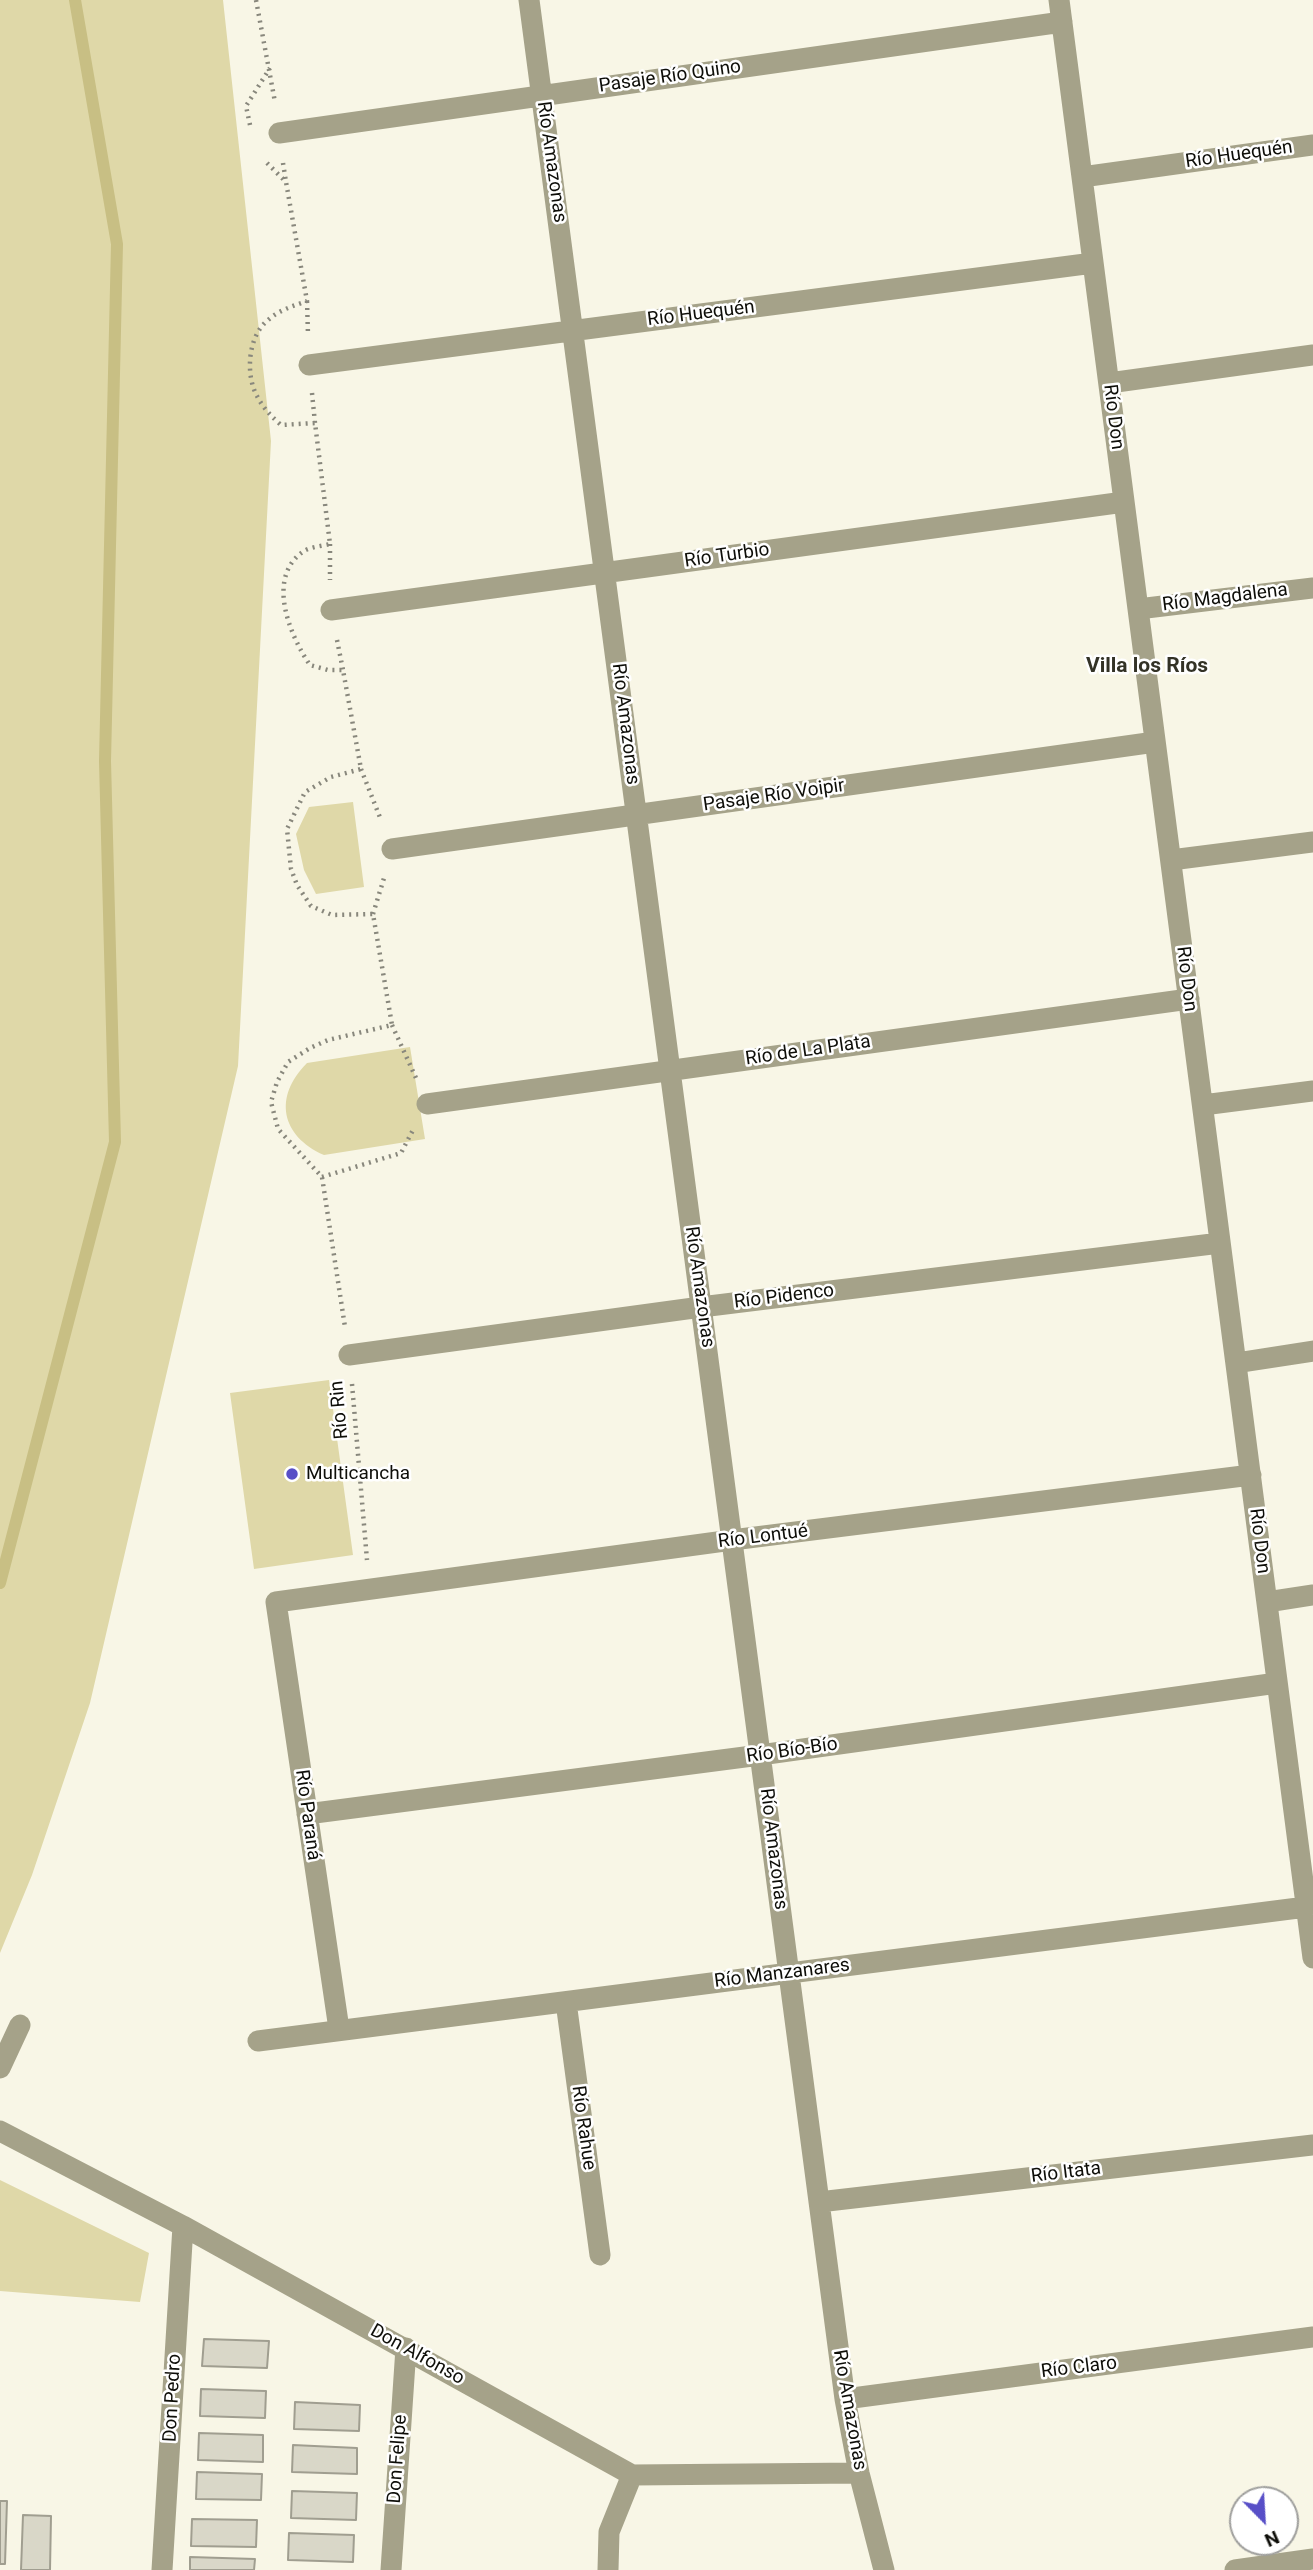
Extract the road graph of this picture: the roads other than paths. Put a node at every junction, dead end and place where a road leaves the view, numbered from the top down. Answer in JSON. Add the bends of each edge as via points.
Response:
{"nodes":[{"id":1,"x":530,"y":0,"type":"edge"},
{"id":2,"x":1059,"y":0,"type":"edge"},
{"id":3,"x":1062,"y":22,"type":"junction"},
{"id":4,"x":542,"y":96,"type":"junction"},
{"id":5,"x":279,"y":133,"type":"dead end"},
{"id":6,"x":1313,"y":145,"type":"edge"},
{"id":7,"x":1082,"y":177,"type":"junction"},
{"id":8,"x":1093,"y":263,"type":"junction"},
{"id":9,"x":573,"y":330,"type":"junction"},
{"id":10,"x":1313,"y":355,"type":"edge"},
{"id":11,"x":309,"y":365,"type":"dead end"},
{"id":12,"x":1109,"y":383,"type":"junction"},
{"id":13,"x":1124,"y":502,"type":"junction"},
{"id":14,"x":605,"y":572,"type":"junction"},
{"id":15,"x":1313,"y":588,"type":"edge"},
{"id":16,"x":1138,"y":609,"type":"junction"},
{"id":17,"x":331,"y":610,"type":"dead end"},
{"id":18,"x":1155,"y":742,"type":"junction"},
{"id":19,"x":637,"y":815,"type":"junction"},
{"id":20,"x":1313,"y":842,"type":"edge"},
{"id":21,"x":392,"y":849,"type":"dead end"},
{"id":22,"x":1171,"y":860,"type":"junction"},
{"id":23,"x":1189,"y":999,"type":"junction"},
{"id":24,"x":670,"y":1070,"type":"junction"},
{"id":25,"x":1313,"y":1091,"type":"edge"},
{"id":26,"x":428,"y":1104,"type":"road end"},
{"id":27,"x":1203,"y":1105,"type":"junction"},
{"id":28,"x":1220,"y":1243,"type":"junction"},
{"id":29,"x":701,"y":1307,"type":"junction"},
{"id":30,"x":1313,"y":1351,"type":"edge"},
{"id":31,"x":349,"y":1355,"type":"road end"},
{"id":32,"x":1236,"y":1363,"type":"junction"},
{"id":33,"x":1251,"y":1475,"type":"junction"},
{"id":34,"x":732,"y":1541,"type":"junction"},
{"id":35,"x":1313,"y":1595,"type":"edge"},
{"id":36,"x":276,"y":1602,"type":"joint"},
{"id":37,"x":1267,"y":1602,"type":"junction"},
{"id":38,"x":1277,"y":1683,"type":"junction"},
{"id":39,"x":760,"y":1755,"type":"junction"},
{"id":40,"x":307,"y":1814,"type":"junction"},
{"id":41,"x":1306,"y":1907,"type":"junction"},
{"id":42,"x":1313,"y":1958,"type":"edge"},
{"id":43,"x":789,"y":1973,"type":"junction"},
{"id":44,"x":566,"y":2002,"type":"junction"},
{"id":45,"x":20,"y":2025,"type":"dead end"},
{"id":46,"x":339,"y":2029,"type":"junction"},
{"id":47,"x":258,"y":2041,"type":"dead end"},
{"id":48,"x":0,"y":2068,"type":"edge"},
{"id":49,"x":0,"y":2131,"type":"edge"},
{"id":50,"x":1313,"y":2145,"type":"edge"},
{"id":51,"x":818,"y":2202,"type":"junction"},
{"id":52,"x":183,"y":2226,"type":"junction"},
{"id":53,"x":600,"y":2255,"type":"dead end"},
{"id":54,"x":1313,"y":2337,"type":"edge"},
{"id":55,"x":406,"y":2348,"type":"junction"},
{"id":56,"x":845,"y":2399,"type":"junction"},
{"id":57,"x":859,"y":2473,"type":"junction"},
{"id":58,"x":632,"y":2475,"type":"junction"},
{"id":59,"x":1313,"y":2559,"type":"edge"},
{"id":60,"x":162,"y":2570,"type":"edge"},
{"id":61,"x":391,"y":2570,"type":"edge"},
{"id":62,"x":608,"y":2570,"type":"edge"},
{"id":63,"x":884,"y":2570,"type":"edge"},
{"id":64,"x":1235,"y":2570,"type":"edge"}],
"edges":[{"from":1,"to":4,"type":"street","name":"Río Amazonas"},
{"from":2,"to":3,"type":"street","name":"Río Don"},
{"from":3,"to":4,"type":"street","name":"Pasaje Río Quino"},
{"from":3,"to":7,"type":"street","name":"Río Don"},
{"from":4,"to":5,"type":"street","name":"Pasaje Río Quino"},
{"from":4,"to":9,"type":"street","name":"Río Amazonas"},
{"from":6,"to":7,"type":"street","name":"Río Huequén"},
{"from":7,"to":8,"type":"street","name":"Río Don"},
{"from":8,"to":9,"type":"street","name":"Río Huequén"},
{"from":8,"to":12,"type":"street","name":"Río Don"},
{"from":9,"to":11,"type":"street","name":"Río Huequén"},
{"from":9,"to":14,"type":"street","name":"Río Amazonas"},
{"from":10,"to":12,"type":"street"},
{"from":12,"to":13,"type":"street","name":"Río Don"},
{"from":13,"to":14,"type":"street","name":"Río Turbio"},
{"from":13,"to":16,"type":"street","name":"Río Don"},
{"from":14,"to":17,"type":"street","name":"Río Turbio"},
{"from":14,"to":19,"type":"street","name":"Río Amazonas"},
{"from":15,"to":16,"type":"street","name":"Río Magdalena"},
{"from":16,"to":18,"type":"street","name":"Río Don"},
{"from":18,"to":19,"type":"street","name":"Pasaje Río Voipir"},
{"from":18,"to":22,"type":"street","name":"Río Don"},
{"from":19,"to":21,"type":"street","name":"Pasaje Río Voipir"},
{"from":19,"to":24,"type":"street","name":"Río Amazonas"},
{"from":20,"to":22,"type":"street"},
{"from":22,"to":23,"type":"street","name":"Río Don"},
{"from":23,"to":24,"type":"street","name":"Río de La Plata"},
{"from":23,"to":27,"type":"street","name":"Río Don"},
{"from":24,"to":26,"type":"street","name":"Río de La Plata"},
{"from":24,"to":29,"type":"street","name":"Río Amazonas"},
{"from":25,"to":27,"type":"street"},
{"from":27,"to":28,"type":"street","name":"Río Don"},
{"from":28,"to":29,"type":"street","name":"Río Pidenco"},
{"from":28,"to":32,"type":"street","name":"Río Don"},
{"from":29,"to":31,"type":"street","name":"Río Pidenco"},
{"from":29,"to":34,"type":"street","name":"Río Amazonas"},
{"from":30,"to":32,"type":"street"},
{"from":32,"to":33,"type":"street","name":"Río Don"},
{"from":33,"to":34,"type":"street","name":"Río Lontué"},
{"from":33,"to":37,"type":"street","name":"Río Don"},
{"from":34,"to":36,"type":"street","name":"Río Lontué"},
{"from":34,"to":39,"type":"street","name":"Río Amazonas"},
{"from":35,"to":37,"type":"street"},
{"from":36,"to":40,"type":"street","name":"Río Paraná"},
{"from":37,"to":38,"type":"street","name":"Río Don"},
{"from":38,"to":39,"type":"street","name":"Río Bío-Bío"},
{"from":38,"to":41,"type":"street","name":"Río Don"},
{"from":39,"to":40,"type":"street","name":"Río Bío-Bío"},
{"from":39,"to":43,"type":"street","name":"Río Amazonas"},
{"from":40,"to":46,"type":"street","name":"Río Paraná"},
{"from":41,"to":42,"type":"street","name":"Río Don"},
{"from":41,"to":43,"type":"street","name":"Río Manzanares"},
{"from":43,"to":44,"type":"street","name":"Río Manzanares"},
{"from":43,"to":51,"type":"street","name":"Río Amazonas"},
{"from":44,"to":46,"type":"street","name":"Río Manzanares"},
{"from":44,"to":53,"type":"street","name":"Río Rahue"},
{"from":45,"to":48,"type":"street"},
{"from":46,"to":47,"type":"street","name":"Río Manzanares"},
{"from":49,"to":52,"type":"street","name":"Don Alfonso"},
{"from":50,"to":51,"type":"street","name":"Río Itata"},
{"from":51,"to":56,"type":"street","name":"Río Amazonas"},
{"from":52,"to":55,"type":"street","name":"Don Alfonso"},
{"from":52,"to":60,"type":"street","name":"Don Pedro"},
{"from":54,"to":56,"type":"street","name":"Río Claro"},
{"from":55,"to":58,"type":"street","name":"Don Alfonso"},
{"from":55,"to":61,"type":"street","name":"Don Felipe"},
{"from":56,"to":57,"type":"street","name":"Río Amazonas"},
{"from":57,"to":58,"type":"street","name":"Don Alfonso"},
{"from":57,"to":63,"type":"street","name":"Río Amazonas"},
{"from":58,"to":62,"type":"street","via":[[609,2532]]},
{"from":59,"to":64,"type":"street"}]}
